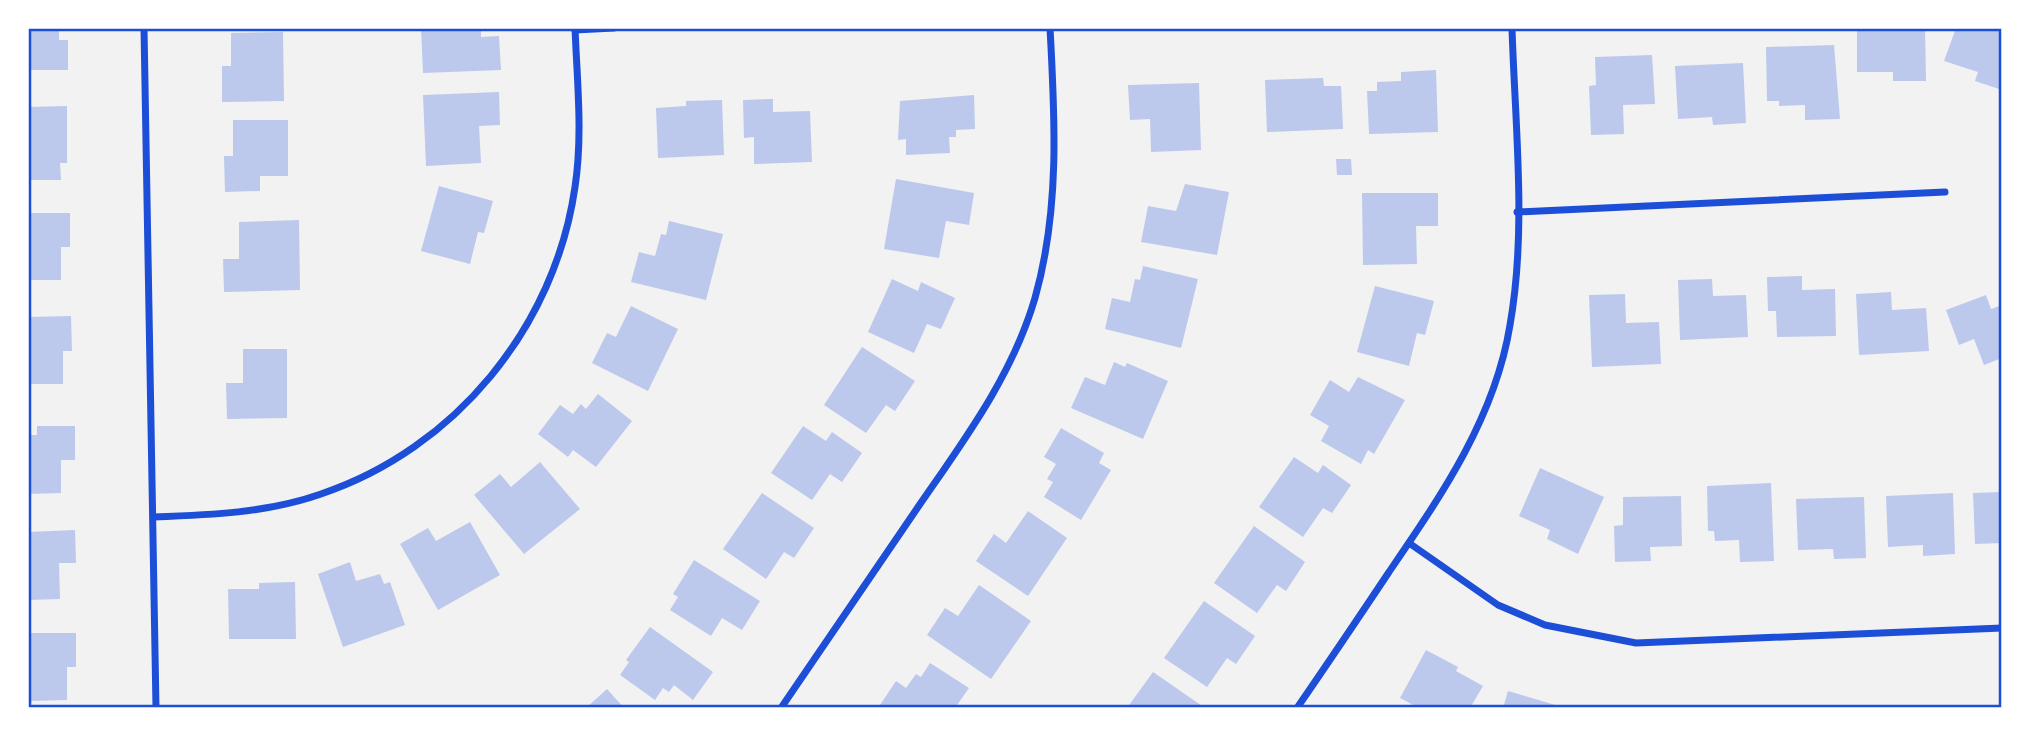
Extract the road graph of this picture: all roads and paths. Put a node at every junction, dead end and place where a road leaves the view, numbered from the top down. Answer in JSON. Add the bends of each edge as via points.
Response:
{"nodes":[{"id":1,"x":144,"y":28,"type":"edge"},
{"id":2,"x":614,"y":28,"type":"edge"},
{"id":3,"x":1050,"y":28,"type":"edge"},
{"id":4,"x":1512,"y":28,"type":"edge"},
{"id":5,"x":575,"y":29,"type":"edge"},
{"id":6,"x":1945,"y":192,"type":"dead end"},
{"id":7,"x":1517,"y":212,"type":"junction"},
{"id":8,"x":153,"y":517,"type":"junction"},
{"id":9,"x":1409,"y":543,"type":"junction"},
{"id":10,"x":2002,"y":628,"type":"edge"},
{"id":11,"x":156,"y":708,"type":"edge"},
{"id":12,"x":781,"y":708,"type":"edge"},
{"id":13,"x":1297,"y":708,"type":"edge"}],
"edges":[{"from":1,"to":8,"type":"street"},
{"from":2,"to":5,"type":"street"},
{"from":3,"to":12,"type":"street","via":[[1052,196],[1035,297],[1021,338],[993,396]]},
{"from":4,"to":7,"type":"street"},
{"from":5,"to":8,"type":"street","via":[[579,151],[569,219],[526,330],[493,377],[459,412],[417,444],[374,471],[323,494],[236,513]]},
{"from":6,"to":7,"type":"street"},
{"from":7,"to":9,"type":"street","via":[[1516,280],[1498,375],[1470,443]]},
{"from":8,"to":11,"type":"street"},
{"from":9,"to":10,"type":"street","via":[[1498,605],[1545,625],[1636,643]]},
{"from":9,"to":13,"type":"street"}]}
